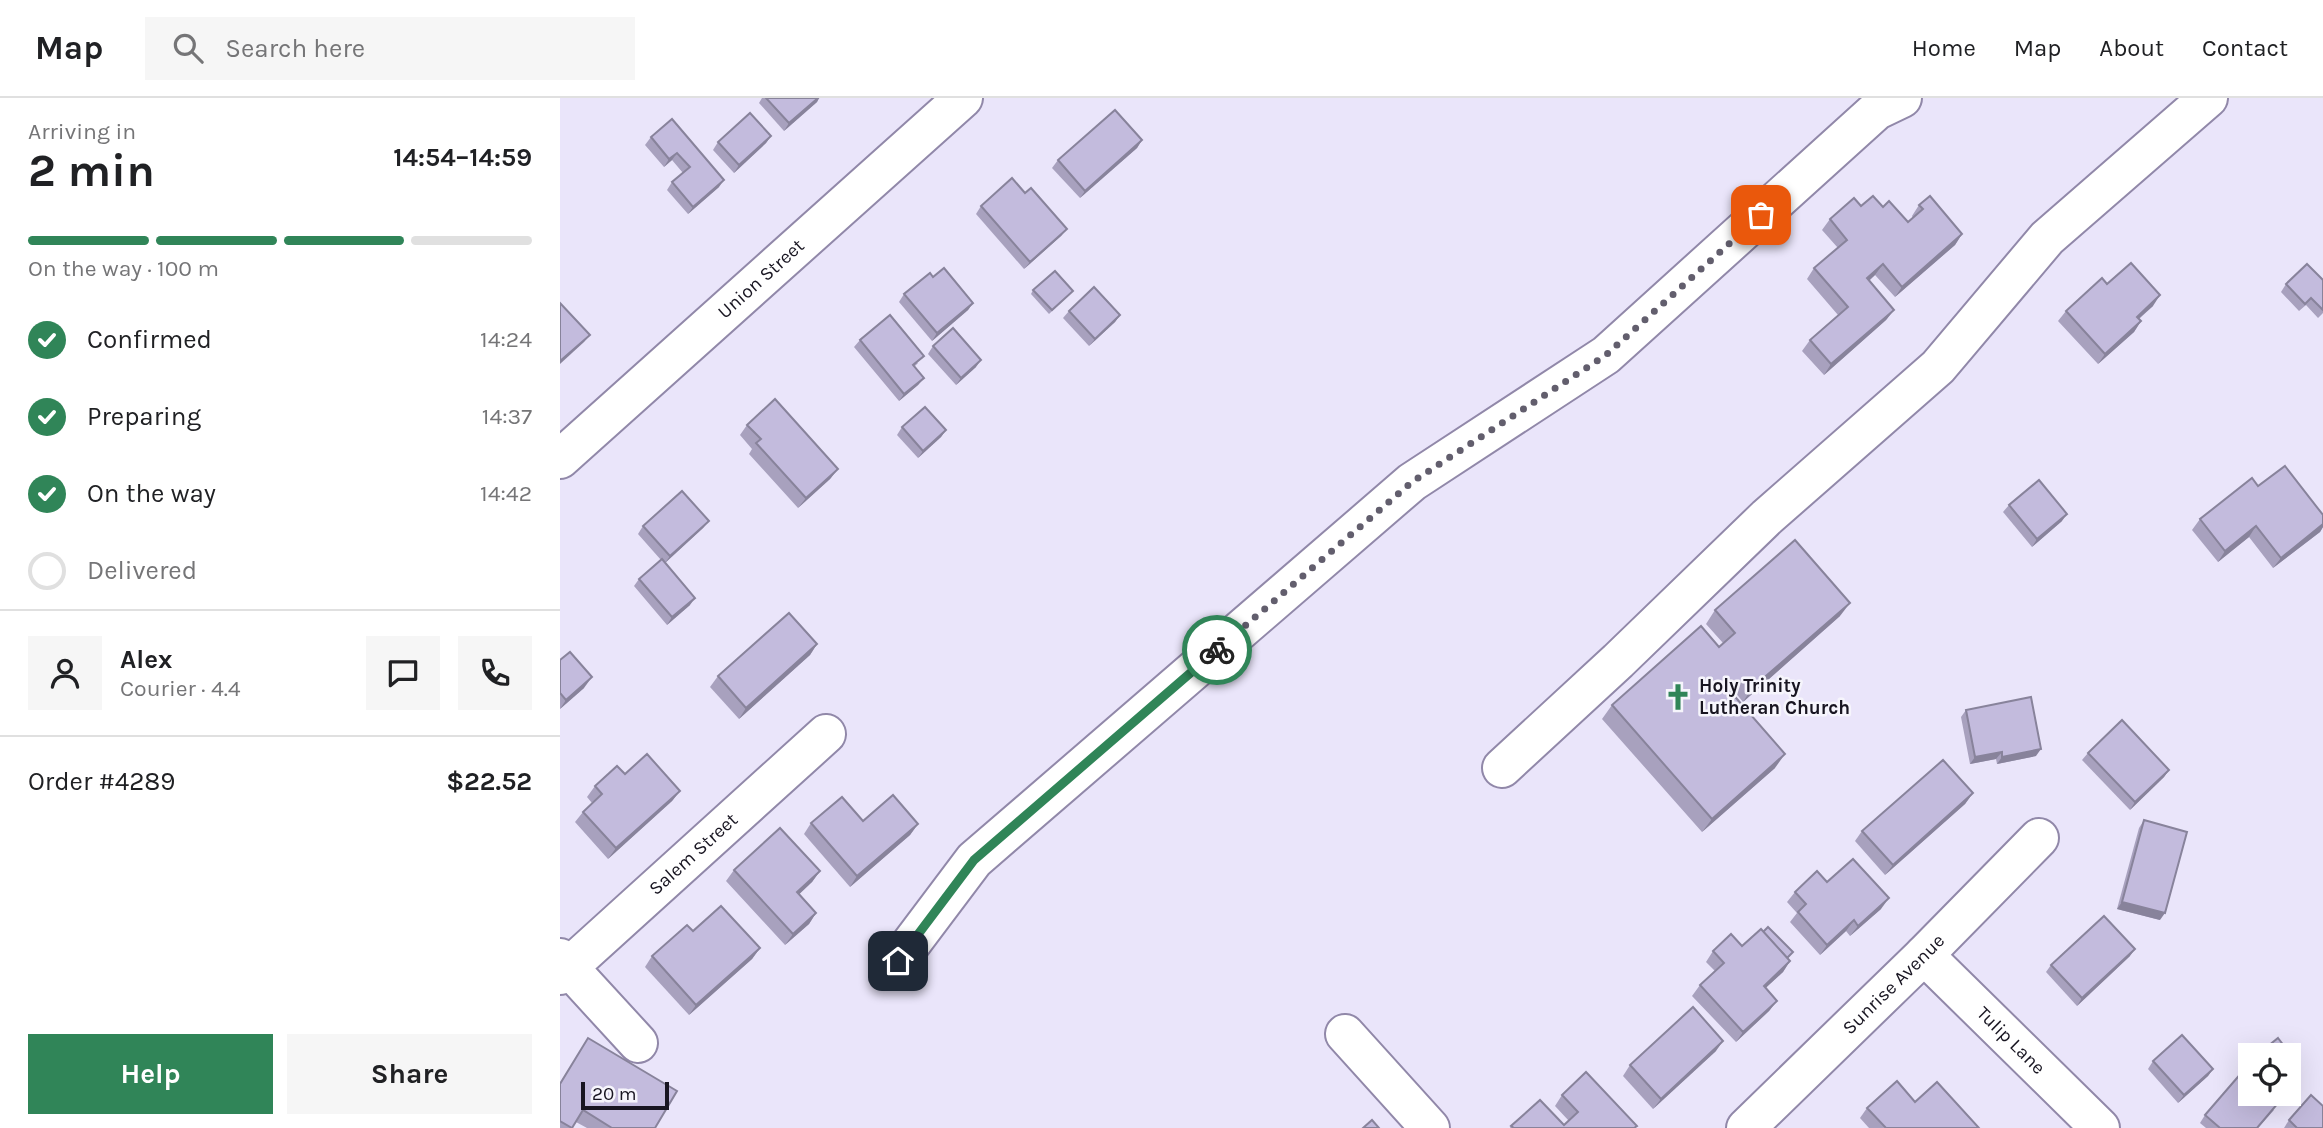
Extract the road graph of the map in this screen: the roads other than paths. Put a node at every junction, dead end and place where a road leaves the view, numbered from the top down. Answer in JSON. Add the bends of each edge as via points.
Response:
{"nodes":[{"id":1,"x":963,"y":98,"type":"edge"},
{"id":2,"x":1902,"y":98,"type":"edge"},
{"id":3,"x":2208,"y":98,"type":"edge"},
{"id":4,"x":560,"y":459,"type":"edge"},
{"id":5,"x":826,"y":734,"type":"dead end"},
{"id":6,"x":1502,"y":768,"type":"dead end"},
{"id":7,"x":2039,"y":838,"type":"dead end"},
{"id":8,"x":1924,"y":955,"type":"junction"},
{"id":9,"x":898,"y":961,"type":"dead end"},
{"id":10,"x":563,"y":967,"type":"edge"},
{"id":11,"x":1345,"y":1034,"type":"dead end"},
{"id":12,"x":638,"y":1043,"type":"dead end"},
{"id":13,"x":1430,"y":1128,"type":"edge"},
{"id":14,"x":1746,"y":1128,"type":"edge"},
{"id":15,"x":2100,"y":1128,"type":"edge"}],
"edges":[{"from":1,"to":4,"type":"street","name":"Union Street"},
{"from":2,"to":9,"type":"street","via":[[1877,110],[1606,355],[1401,491],[974,860]]},
{"from":3,"to":6,"type":"street","via":[[2047,238],[1938,367],[1767,517]]},
{"from":5,"to":10,"type":"street","name":"Salem Street"},
{"from":7,"to":8,"type":"street","name":"Sunrise Avenue"},
{"from":8,"to":14,"type":"street","name":"Sunrise Avenue"},
{"from":8,"to":15,"type":"street","name":"Tulip Lane"},
{"from":10,"to":12,"type":"street"},
{"from":11,"to":13,"type":"street"}]}
